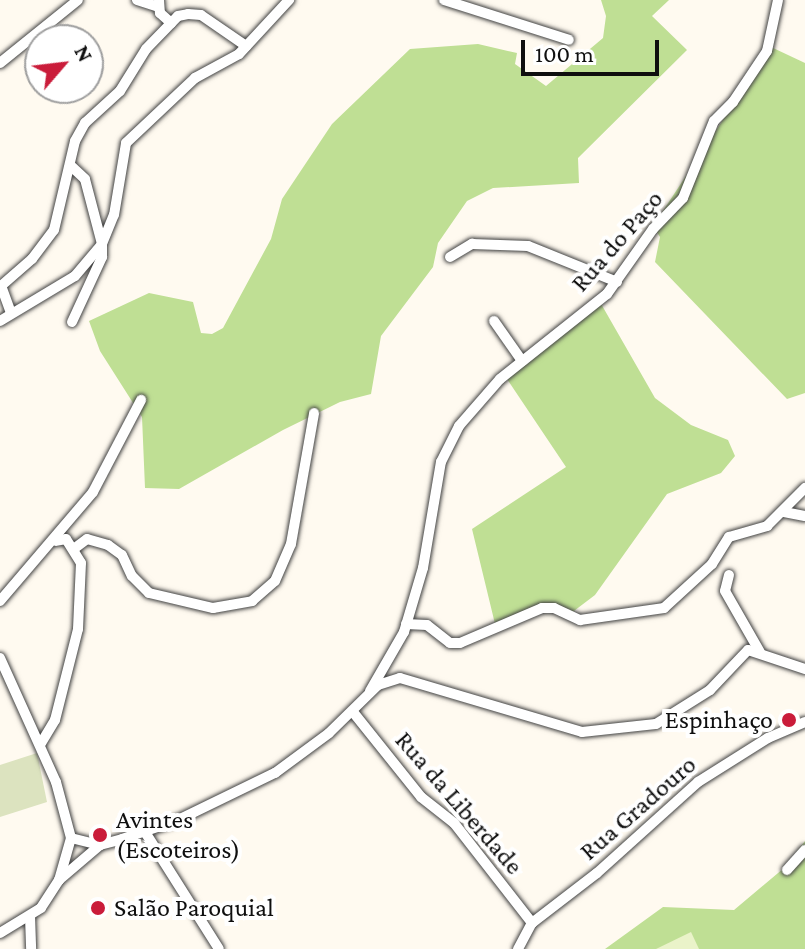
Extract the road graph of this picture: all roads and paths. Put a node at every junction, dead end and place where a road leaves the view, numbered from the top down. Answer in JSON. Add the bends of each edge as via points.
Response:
{"nodes":[{"id":1,"x":78,"y":0,"type":"edge"},
{"id":2,"x":137,"y":0,"type":"edge"},
{"id":3,"x":289,"y":0,"type":"edge"},
{"id":4,"x":444,"y":0,"type":"edge"},
{"id":5,"x":778,"y":0,"type":"edge"},
{"id":6,"x":159,"y":3,"type":"edge"},
{"id":7,"x":171,"y":23,"type":"junction"},
{"id":8,"x":569,"y":40,"type":"dead end"},
{"id":9,"x":246,"y":46,"type":"junction"},
{"id":10,"x":0,"y":63,"type":"edge"},
{"id":11,"x":72,"y":167,"type":"junction"},
{"id":12,"x":102,"y":244,"type":"junction"},
{"id":13,"x":450,"y":257,"type":"dead end"},
{"id":14,"x":617,"y":282,"type":"junction"},
{"id":15,"x":11,"y":313,"type":"junction"},
{"id":16,"x":0,"y":321,"type":"edge"},
{"id":17,"x":494,"y":321,"type":"dead end"},
{"id":18,"x":72,"y":322,"type":"dead end"},
{"id":19,"x":522,"y":361,"type":"junction"},
{"id":20,"x":141,"y":400,"type":"dead end"},
{"id":21,"x":314,"y":413,"type":"dead end"},
{"id":22,"x":805,"y":488,"type":"edge"},
{"id":23,"x":784,"y":512,"type":"junction"},
{"id":24,"x":805,"y":516,"type":"edge"},
{"id":25,"x":56,"y":541,"type":"junction"},
{"id":26,"x":75,"y":548,"type":"junction"},
{"id":27,"x":729,"y":575,"type":"dead end"},
{"id":28,"x":0,"y":601,"type":"edge"},
{"id":29,"x":406,"y":624,"type":"junction"},
{"id":30,"x":760,"y":652,"type":"junction"},
{"id":31,"x":0,"y":658,"type":"edge"},
{"id":32,"x":805,"y":668,"type":"edge"},
{"id":33,"x":370,"y":691,"type":"junction"},
{"id":34,"x":353,"y":712,"type":"junction"},
{"id":35,"x":805,"y":722,"type":"edge"},
{"id":36,"x":40,"y":745,"type":"junction"},
{"id":37,"x":145,"y":832,"type":"junction"},
{"id":38,"x":71,"y":838,"type":"junction"},
{"id":39,"x":100,"y":845,"type":"junction"},
{"id":40,"x":805,"y":850,"type":"edge"},
{"id":41,"x":787,"y":870,"type":"dead end"},
{"id":42,"x":59,"y":880,"type":"junction"},
{"id":43,"x":30,"y":916,"type":"junction"},
{"id":44,"x":532,"y":923,"type":"junction"},
{"id":45,"x":0,"y":933,"type":"edge"},
{"id":46,"x":31,"y":949,"type":"edge"},
{"id":47,"x":219,"y":949,"type":"edge"},
{"id":48,"x":518,"y":949,"type":"edge"}],
"edges":[{"from":1,"to":10,"type":"street"},
{"from":2,"to":6,"type":"street"},
{"from":3,"to":9,"type":"street"},
{"from":4,"to":8,"type":"street"},
{"from":5,"to":14,"type":"street","name":"Rua do Paço","via":[[756,71],[714,121],[683,198],[653,229]]},
{"from":6,"to":7,"type":"street"},
{"from":7,"to":9,"type":"street","via":[[178,16],[201,15]]},
{"from":7,"to":11,"type":"street","via":[[135,63],[120,91],[85,123],[75,141]]},
{"from":9,"to":12,"type":"street","via":[[195,78],[126,143],[114,215]]},
{"from":11,"to":12,"type":"street","via":[[85,179]]},
{"from":11,"to":15,"type":"street","via":[[54,230],[1,286]]},
{"from":12,"to":15,"type":"street","via":[[75,276]]},
{"from":12,"to":18,"type":"street","via":[[102,257]]},
{"from":13,"to":14,"type":"street","via":[[472,244],[528,246]]},
{"from":14,"to":19,"type":"street","name":"Rua do Paço"},
{"from":15,"to":16,"type":"street"},
{"from":17,"to":19,"type":"street"},
{"from":19,"to":29,"type":"street","name":"Rua do Paço","via":[[483,395],[441,462],[423,568]]},
{"from":20,"to":25,"type":"street","via":[[93,492]]},
{"from":21,"to":26,"type":"street","via":[[291,544],[275,581],[252,601],[213,608],[149,593],[132,576],[122,555],[108,545],[87,539]]},
{"from":22,"to":23,"type":"street"},
{"from":23,"to":24,"type":"street"},
{"from":23,"to":29,"type":"street","via":[[756,531],[729,537],[712,564],[664,608],[580,620],[542,608],[460,643],[450,643],[427,625]]},
{"from":25,"to":26,"type":"street","via":[[66,539]]},
{"from":25,"to":28,"type":"street","via":[[41,551],[13,592]]},
{"from":26,"to":36,"type":"street","via":[[81,563],[78,629],[64,693]]},
{"from":27,"to":30,"type":"street","via":[[725,591]]},
{"from":29,"to":33,"type":"street","name":"Rua do Paço"},
{"from":30,"to":32,"type":"street"},
{"from":30,"to":33,"type":"street","via":[[738,656],[710,690],[637,730],[569,731],[400,678]]},
{"from":31,"to":36,"type":"street"},
{"from":33,"to":34,"type":"street","name":"Rua do Paço"},
{"from":34,"to":37,"type":"street","name":"Rua do Paço","via":[[275,773]]},
{"from":34,"to":44,"type":"street","name":"Rua da Liberdade","via":[[421,797],[454,823]]},
{"from":35,"to":44,"type":"street","name":"Rua Gradouro","via":[[768,738],[698,782]]},
{"from":36,"to":38,"type":"street"},
{"from":37,"to":39,"type":"street","name":"Rua do Paço"},
{"from":37,"to":47,"type":"street"},
{"from":38,"to":39,"type":"street"},
{"from":38,"to":42,"type":"street"},
{"from":39,"to":42,"type":"street"},
{"from":40,"to":41,"type":"street"},
{"from":42,"to":43,"type":"street"},
{"from":43,"to":45,"type":"street"},
{"from":43,"to":46,"type":"street"},
{"from":44,"to":48,"type":"street","name":"Rua Gradouro"}]}
